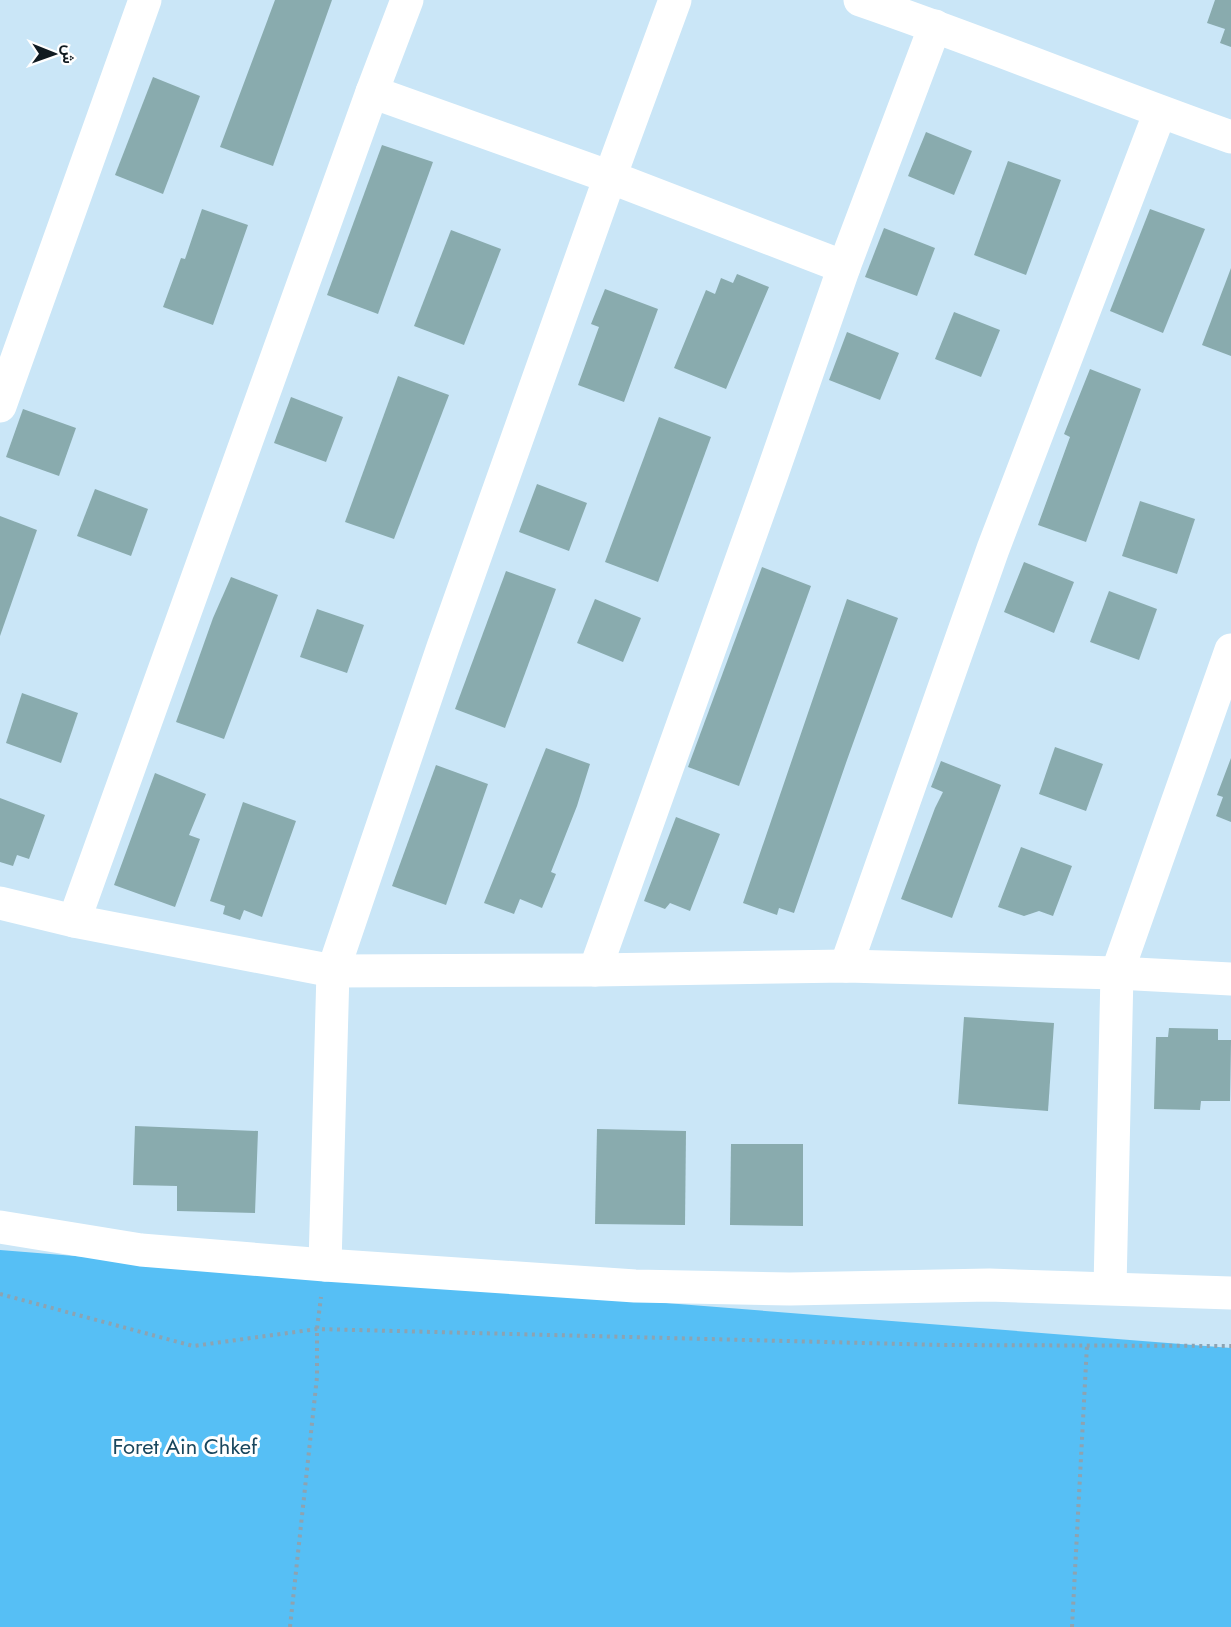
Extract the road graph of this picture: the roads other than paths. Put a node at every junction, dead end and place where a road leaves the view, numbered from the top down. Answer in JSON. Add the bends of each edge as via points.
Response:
{"nodes":[{"id":1,"x":145,"y":0,"type":"edge"},
{"id":2,"x":407,"y":0,"type":"edge"},
{"id":3,"x":675,"y":0,"type":"edge"},
{"id":4,"x":860,"y":0,"type":"edge"},
{"id":5,"x":935,"y":26,"type":"junction"},
{"id":6,"x":372,"y":92,"type":"junction"},
{"id":7,"x":1160,"y":112,"type":"junction"},
{"id":8,"x":1231,"y":137,"type":"edge"},
{"id":9,"x":610,"y":177,"type":"junction"},
{"id":10,"x":844,"y":267,"type":"junction"},
{"id":11,"x":0,"y":406,"type":"edge"},
{"id":12,"x":1231,"y":650,"type":"edge"},
{"id":13,"x":0,"y":903,"type":"edge"},
{"id":14,"x":74,"y":921,"type":"junction"},
{"id":15,"x":846,"y":966,"type":"junction"},
{"id":16,"x":333,"y":970,"type":"junction"},
{"id":17,"x":595,"y":970,"type":"junction"},
{"id":18,"x":1117,"y":973,"type":"junction"},
{"id":19,"x":1231,"y":979,"type":"edge"},
{"id":20,"x":0,"y":1227,"type":"edge"},
{"id":21,"x":325,"y":1266,"type":"junction"},
{"id":22,"x":1110,"y":1288,"type":"junction"},
{"id":23,"x":1231,"y":1293,"type":"edge"}],
"edges":[{"from":1,"to":11,"type":"street"},
{"from":2,"to":6,"type":"street"},
{"from":3,"to":9,"type":"street"},
{"from":4,"to":5,"type":"street"},
{"from":5,"to":7,"type":"street"},
{"from":5,"to":10,"type":"street"},
{"from":6,"to":9,"type":"street"},
{"from":6,"to":14,"type":"street"},
{"from":7,"to":8,"type":"street"},
{"from":7,"to":15,"type":"street","via":[[993,549]]},
{"from":9,"to":10,"type":"street"},
{"from":9,"to":16,"type":"street"},
{"from":10,"to":17,"type":"street"},
{"from":12,"to":18,"type":"street"},
{"from":13,"to":14,"type":"street"},
{"from":14,"to":16,"type":"street"},
{"from":15,"to":17,"type":"street"},
{"from":15,"to":18,"type":"street"},
{"from":16,"to":17,"type":"street"},
{"from":16,"to":21,"type":"street"},
{"from":18,"to":19,"type":"street"},
{"from":18,"to":22,"type":"street"},
{"from":20,"to":21,"type":"street","via":[[141,1250]]},
{"from":21,"to":22,"type":"street","via":[[635,1286]]},
{"from":22,"to":23,"type":"street"}]}
